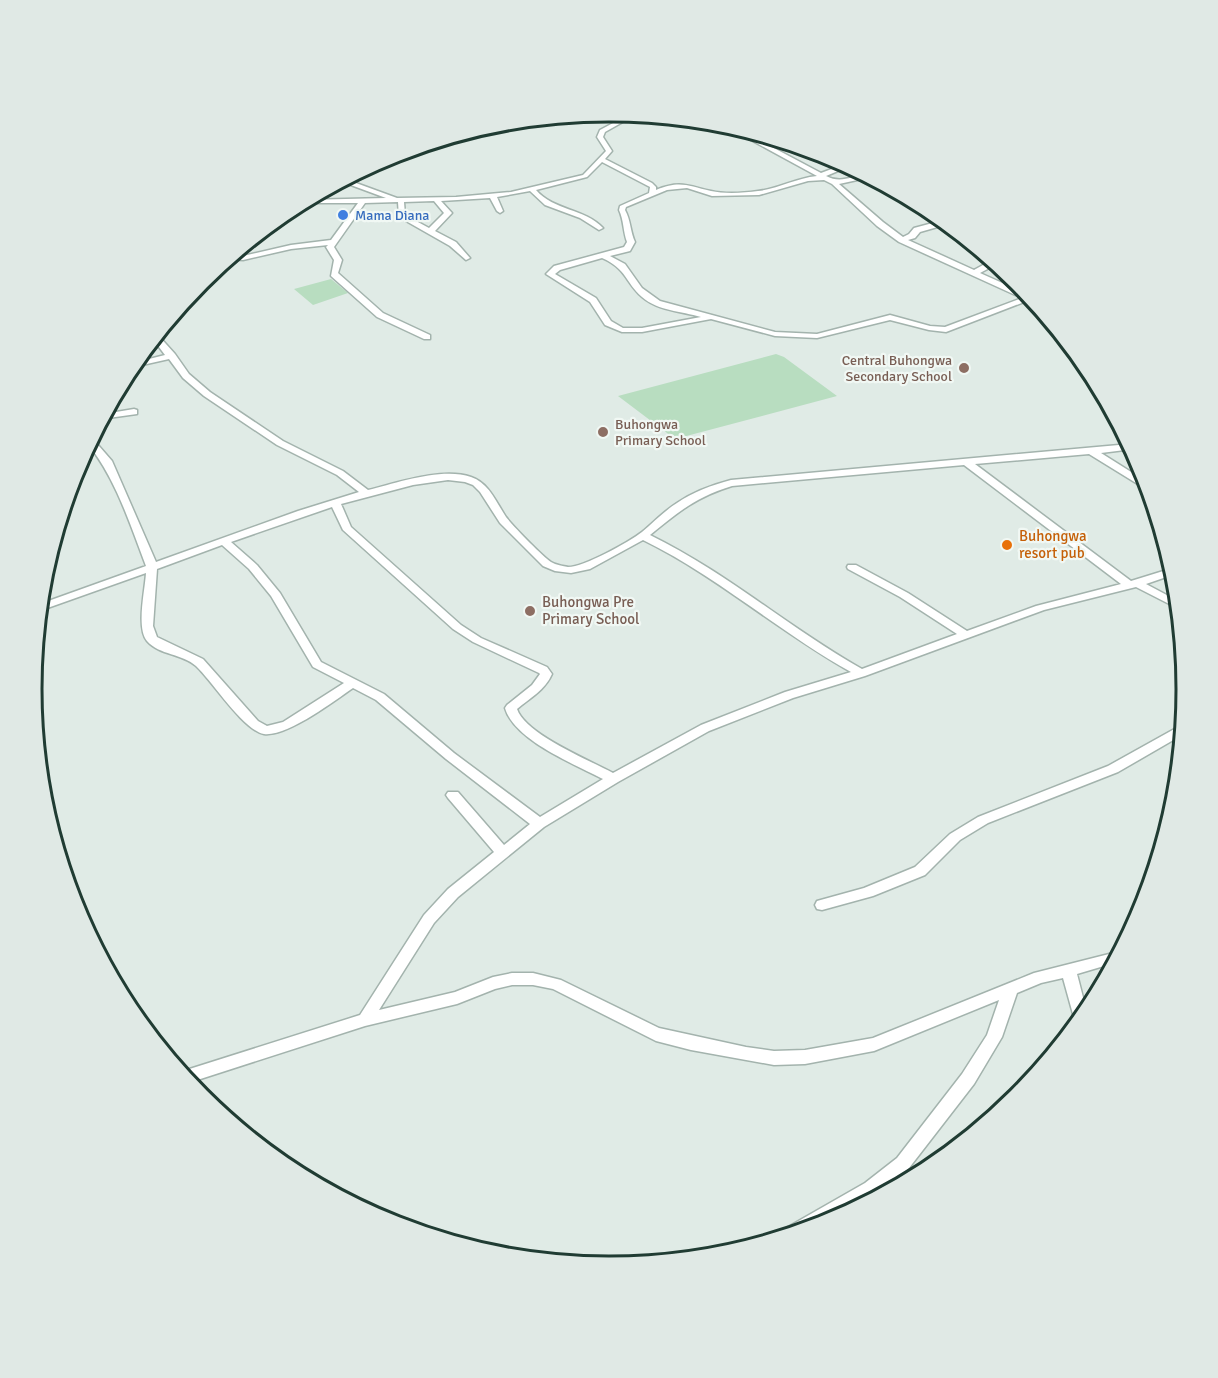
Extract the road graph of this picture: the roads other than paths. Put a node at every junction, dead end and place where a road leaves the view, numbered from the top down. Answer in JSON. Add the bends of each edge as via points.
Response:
{"nodes":[{"id":1,"x":618,"y":122,"type":"edge"},
{"id":2,"x":757,"y":141,"type":"edge"},
{"id":3,"x":600,"y":159,"type":"junction"},
{"id":4,"x":837,"y":170,"type":"edge"},
{"id":5,"x":823,"y":177,"type":"junction"},
{"id":6,"x":857,"y":178,"type":"edge"},
{"id":7,"x":834,"y":183,"type":"junction"},
{"id":8,"x":352,"y":184,"type":"edge"},
{"id":9,"x":532,"y":190,"type":"junction"},
{"id":10,"x":652,"y":192,"type":"junction"},
{"id":11,"x":493,"y":196,"type":"junction"},
{"id":12,"x":324,"y":199,"type":"edge"},
{"id":13,"x":436,"y":200,"type":"junction"},
{"id":14,"x":363,"y":201,"type":"junction"},
{"id":15,"x":400,"y":201,"type":"junction"},
{"id":16,"x":500,"y":212,"type":"dead end"},
{"id":17,"x":934,"y":225,"type":"edge"},
{"id":18,"x":599,"y":228,"type":"dead end"},
{"id":19,"x":430,"y":232,"type":"junction"},
{"id":20,"x":902,"y":240,"type":"junction"},
{"id":21,"x":332,"y":242,"type":"junction"},
{"id":22,"x":243,"y":256,"type":"edge"},
{"id":23,"x":604,"y":256,"type":"junction"},
{"id":24,"x":466,"y":258,"type":"dead end"},
{"id":25,"x":987,"y":266,"type":"edge"},
{"id":26,"x":973,"y":274,"type":"junction"},
{"id":27,"x":1013,"y":292,"type":"edge"},
{"id":28,"x":1023,"y":302,"type":"edge"},
{"id":29,"x":711,"y":317,"type":"junction"},
{"id":30,"x":427,"y":337,"type":"dead end"},
{"id":31,"x":160,"y":342,"type":"edge"},
{"id":32,"x":172,"y":356,"type":"junction"},
{"id":33,"x":146,"y":362,"type":"edge"},
{"id":34,"x":134,"y":412,"type":"dead end"},
{"id":35,"x":112,"y":416,"type":"edge"},
{"id":36,"x":96,"y":447,"type":"edge"},
{"id":37,"x":1122,"y":448,"type":"edge"},
{"id":38,"x":1090,"y":450,"type":"junction"},
{"id":39,"x":966,"y":462,"type":"junction"},
{"id":40,"x":1136,"y":479,"type":"edge"},
{"id":41,"x":366,"y":493,"type":"junction"},
{"id":42,"x":335,"y":503,"type":"junction"},
{"id":43,"x":643,"y":536,"type":"junction"},
{"id":44,"x":225,"y":542,"type":"junction"},
{"id":45,"x":152,"y":566,"type":"junction"},
{"id":46,"x":852,"y":567,"type":"dead end"},
{"id":47,"x":1164,"y":574,"type":"edge"},
{"id":48,"x":1133,"y":584,"type":"junction"},
{"id":49,"x":1169,"y":602,"type":"edge"},
{"id":50,"x":49,"y":604,"type":"edge"},
{"id":51,"x":964,"y":634,"type":"junction"},
{"id":52,"x":861,"y":674,"type":"junction"},
{"id":53,"x":354,"y":682,"type":"junction"},
{"id":54,"x":1174,"y":734,"type":"edge"},
{"id":55,"x":613,"y":779,"type":"junction"},
{"id":56,"x":453,"y":795,"type":"dead end"},
{"id":57,"x":539,"y":824,"type":"junction"},
{"id":58,"x":502,"y":852,"type":"junction"},
{"id":59,"x":822,"y":905,"type":"dead end"},
{"id":60,"x":1107,"y":959,"type":"edge"},
{"id":61,"x":1069,"y":971,"type":"junction"},
{"id":62,"x":1010,"y":990,"type":"junction"},
{"id":63,"x":1078,"y":1007,"type":"edge"},
{"id":64,"x":365,"y":1020,"type":"junction"},
{"id":65,"x":196,"y":1077,"type":"edge"},
{"id":66,"x":839,"y":1207,"type":"edge"}],
"edges":[{"from":1,"to":3,"type":"street","via":[[602,131],[600,137],[609,151]]},
{"from":2,"to":5,"type":"street"},
{"from":3,"to":9,"type":"street","via":[[585,176]]},
{"from":3,"to":10,"type":"street","via":[[650,184]]},
{"from":4,"to":5,"type":"street"},
{"from":5,"to":7,"type":"street"},
{"from":5,"to":10,"type":"street","via":[[759,193],[712,194],[687,186]]},
{"from":6,"to":7,"type":"street"},
{"from":7,"to":20,"type":"street"},
{"from":8,"to":15,"type":"street"},
{"from":9,"to":11,"type":"street"},
{"from":9,"to":18,"type":"street","via":[[541,202],[589,218]]},
{"from":10,"to":23,"type":"street","via":[[623,206],[631,245]]},
{"from":11,"to":13,"type":"street"},
{"from":11,"to":16,"type":"street"},
{"from":12,"to":14,"type":"street"},
{"from":13,"to":15,"type":"street"},
{"from":13,"to":19,"type":"street","via":[[448,213]]},
{"from":14,"to":15,"type":"street"},
{"from":14,"to":21,"type":"street"},
{"from":15,"to":19,"type":"street","via":[[401,216]]},
{"from":17,"to":20,"type":"street"},
{"from":19,"to":24,"type":"street","via":[[458,247]]},
{"from":20,"to":26,"type":"street"},
{"from":21,"to":22,"type":"street"},
{"from":21,"to":30,"type":"street","via":[[330,247],[339,260],[336,278],[380,315]]},
{"from":23,"to":29,"type":"street","via":[[623,264],[636,287],[655,303]]},
{"from":23,"to":29,"type":"street","via":[[557,268],[550,274],[593,300],[608,323],[622,330]]},
{"from":25,"to":26,"type":"street"},
{"from":26,"to":27,"type":"street"},
{"from":28,"to":29,"type":"street","via":[[946,330],[890,317],[834,333],[795,336]]},
{"from":31,"to":32,"type":"street"},
{"from":32,"to":33,"type":"street"},
{"from":32,"to":41,"type":"street","via":[[186,376],[207,394],[280,442],[340,473]]},
{"from":34,"to":35,"type":"street"},
{"from":36,"to":45,"type":"street","via":[[117,482]]},
{"from":37,"to":38,"type":"street"},
{"from":38,"to":39,"type":"street"},
{"from":38,"to":40,"type":"street"},
{"from":39,"to":43,"type":"street","via":[[730,483],[680,505]]},
{"from":39,"to":48,"type":"street"},
{"from":41,"to":42,"type":"street"},
{"from":41,"to":43,"type":"street","via":[[448,477],[467,478],[484,490],[529,547],[547,564],[559,569],[586,567]]},
{"from":42,"to":44,"type":"street"},
{"from":42,"to":55,"type":"street","via":[[347,528],[457,627],[543,670],[543,682],[517,701],[511,708],[512,715],[537,738]]},
{"from":43,"to":52,"type":"street","via":[[708,570]]},
{"from":44,"to":45,"type":"street"},
{"from":44,"to":53,"type":"street","via":[[276,595],[317,664]]},
{"from":45,"to":50,"type":"street"},
{"from":45,"to":53,"type":"street","via":[[147,626],[152,639],[199,662],[259,728],[287,724]]},
{"from":46,"to":51,"type":"street"},
{"from":47,"to":48,"type":"street"},
{"from":48,"to":49,"type":"street"},
{"from":48,"to":51,"type":"street","via":[[1040,608]]},
{"from":51,"to":52,"type":"street"},
{"from":52,"to":55,"type":"street","via":[[743,712]]},
{"from":53,"to":57,"type":"street","via":[[380,697]]},
{"from":54,"to":59,"type":"street","via":[[1113,769],[983,820],[955,837],[920,871]]},
{"from":55,"to":57,"type":"street"},
{"from":56,"to":58,"type":"street"},
{"from":57,"to":58,"type":"street"},
{"from":58,"to":64,"type":"street","via":[[429,919]]},
{"from":60,"to":61,"type":"street"},
{"from":61,"to":62,"type":"street"},
{"from":61,"to":63,"type":"street"},
{"from":62,"to":64,"type":"street","via":[[874,1044],[805,1057],[746,1054],[656,1034],[556,984],[533,979],[493,983],[457,998]]},
{"from":62,"to":66,"type":"street","via":[[993,1037],[968,1079],[903,1163],[871,1189]]},
{"from":64,"to":65,"type":"street"}]}
